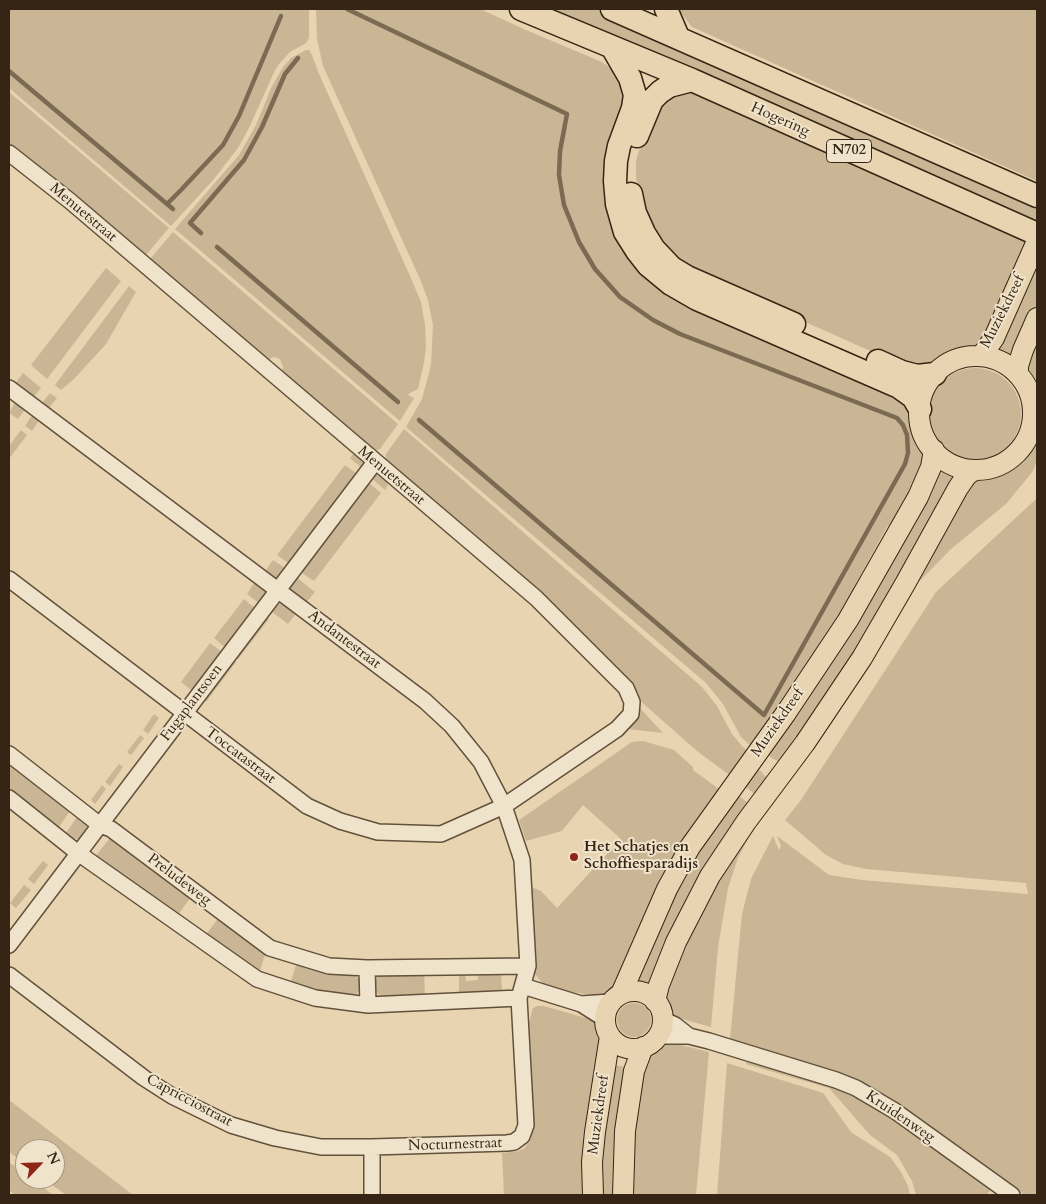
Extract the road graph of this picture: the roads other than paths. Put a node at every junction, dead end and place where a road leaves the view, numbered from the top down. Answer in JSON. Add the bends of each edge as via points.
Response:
{"nodes":[{"id":1,"x":521,"y":9,"type":"edge"},
{"id":2,"x":613,"y":9,"type":"edge"},
{"id":3,"x":666,"y":9,"type":"edge"},
{"id":4,"x":678,"y":37,"type":"junction"},
{"id":5,"x":612,"y":48,"type":"junction"},
{"id":6,"x":692,"y":80,"type":"junction"},
{"id":7,"x":9,"y":153,"type":"edge"},
{"id":8,"x":1031,"y":193,"type":"edge"},
{"id":9,"x":1037,"y":234,"type":"edge"},
{"id":10,"x":1037,"y":241,"type":"edge"},
{"id":11,"x":1037,"y":318,"type":"edge"},
{"id":12,"x":980,"y":356,"type":"junction"},
{"id":13,"x":935,"y":374,"type":"junction"},
{"id":14,"x":1018,"y":374,"type":"junction"},
{"id":15,"x":9,"y":388,"type":"edge"},
{"id":16,"x":920,"y":409,"type":"junction"},
{"id":17,"x":934,"y":450,"type":"junction"},
{"id":18,"x":375,"y":462,"type":"junction"},
{"id":19,"x":974,"y":470,"type":"junction"},
{"id":20,"x":9,"y":579,"type":"edge"},
{"id":21,"x":278,"y":590,"type":"junction"},
{"id":22,"x":184,"y":714,"type":"junction"},
{"id":23,"x":9,"y":754,"type":"edge"},
{"id":24,"x":9,"y":798,"type":"edge"},
{"id":25,"x":504,"y":806,"type":"junction"},
{"id":26,"x":100,"y":825,"type":"junction"},
{"id":27,"x":78,"y":853,"type":"junction"},
{"id":28,"x":9,"y":945,"type":"edge"},
{"id":29,"x":528,"y":966,"type":"junction"},
{"id":30,"x":367,"y":968,"type":"junction"},
{"id":31,"x":9,"y":975,"type":"edge"},
{"id":32,"x":521,"y":992,"type":"junction"},
{"id":33,"x":368,"y":1005,"type":"junction"},
{"id":34,"x":612,"y":1013,"type":"junction"},
{"id":35,"x":654,"y":1026,"type":"junction"},
{"id":36,"x":372,"y":1147,"type":"junction"},
{"id":37,"x":372,"y":1195,"type":"edge"},
{"id":38,"x":594,"y":1195,"type":"edge"},
{"id":39,"x":623,"y":1195,"type":"edge"},
{"id":40,"x":1012,"y":1195,"type":"edge"}],
"edges":[{"from":1,"to":5,"type":"highway","name":"Hogering","number":"N702"},
{"from":2,"to":4,"type":"highway","number":"N702"},
{"from":3,"to":4,"type":"highway"},
{"from":4,"to":8,"type":"highway","number":"N702"},
{"from":5,"to":6,"type":"highway","name":"Hogering","number":"N702"},
{"from":5,"to":16,"type":"highway","via":[[630,78],[635,95],[616,161],[617,204],[625,232],[648,265],[697,299],[899,387],[913,397]]},
{"from":6,"to":9,"type":"highway","name":"Hogering","number":"N702"},
{"from":6,"to":13,"type":"highway","via":[[669,86],[652,100],[631,158],[630,185],[635,213],[654,249],[672,268],[687,277],[902,372],[917,376]]},
{"from":7,"to":18,"type":"street","name":"Menuetstraat","via":[[70,201]]},
{"from":10,"to":12,"type":"main road","name":"Muziekdreef","via":[[994,338]]},
{"from":11,"to":14,"type":"main road","via":[[1023,350]]},
{"from":12,"to":13,"type":"main road","via":[[955,360]]},
{"from":12,"to":14,"type":"main road","via":[[999,360]]},
{"from":13,"to":16,"type":"main road","via":[[927,384]]},
{"from":14,"to":19,"type":"main road","via":[[1029,392],[1033,407],[1028,438],[1006,462]]},
{"from":15,"to":21,"type":"street","name":"Andantestraat"},
{"from":16,"to":17,"type":"main road","via":[[921,424]]},
{"from":17,"to":19,"type":"main road","via":[[946,461]]},
{"from":17,"to":34,"type":"main road","name":"Muziekdreef","via":[[931,467],[918,497],[848,620],[679,866]]},
{"from":18,"to":21,"type":"street","name":"Fugaplantsoen"},
{"from":18,"to":25,"type":"street","name":"Menuetstraat","via":[[536,598],[626,688],[632,702],[631,714],[617,729]]},
{"from":19,"to":35,"type":"main road","name":"Muziekdreef","via":[[967,474],[958,488],[862,658],[710,876],[659,985]]},
{"from":20,"to":22,"type":"street","name":"Toccatastraat"},
{"from":21,"to":22,"type":"street","name":"Fugaplantsoen"},
{"from":21,"to":25,"type":"street","name":"Andantestraat","via":[[425,701],[452,726],[481,762]]},
{"from":22,"to":25,"type":"street","name":"Toccatastraat","via":[[307,806],[340,821],[378,832],[441,834]]},
{"from":22,"to":26,"type":"street","name":"Fugaplantsoen"},
{"from":23,"to":26,"type":"street","name":"Preludeweg"},
{"from":24,"to":27,"type":"street"},
{"from":25,"to":29,"type":"street","name":"Andantestraat","via":[[522,860]]},
{"from":26,"to":27,"type":"street","name":"Fugaplantsoen"},
{"from":26,"to":30,"type":"street","name":"Preludeweg","via":[[111,829],[270,948],[329,966]]},
{"from":27,"to":28,"type":"street","name":"Fugaplantsoen"},
{"from":27,"to":33,"type":"street","via":[[257,979],[315,998]]},
{"from":29,"to":30,"type":"street","name":"Preludeweg"},
{"from":29,"to":32,"type":"street","name":"Andantestraat"},
{"from":30,"to":33,"type":"street"},
{"from":31,"to":36,"type":"street","name":"Capricciostraat","via":[[144,1078],[172,1096],[231,1125],[321,1147]]},
{"from":32,"to":33,"type":"street"},
{"from":32,"to":34,"type":"street"},
{"from":32,"to":36,"type":"street","name":"Nocturnestraat","via":[[526,1125],[522,1136],[507,1143]]},
{"from":34,"to":35,"type":"main road","via":[[633,992],[639,992],[645,994]]},
{"from":34,"to":35,"type":"main road","via":[[614,1041],[624,1048],[637,1049]]},
{"from":34,"to":38,"type":"main road","name":"Muziekdreef","via":[[594,1132]]},
{"from":35,"to":39,"type":"main road","name":"Muziekdreef","via":[[634,1071],[625,1131]]},
{"from":35,"to":40,"type":"street","name":"Kruidenweg","via":[[675,1025],[689,1036],[856,1088],[895,1111]]},
{"from":36,"to":37,"type":"street"}]}
